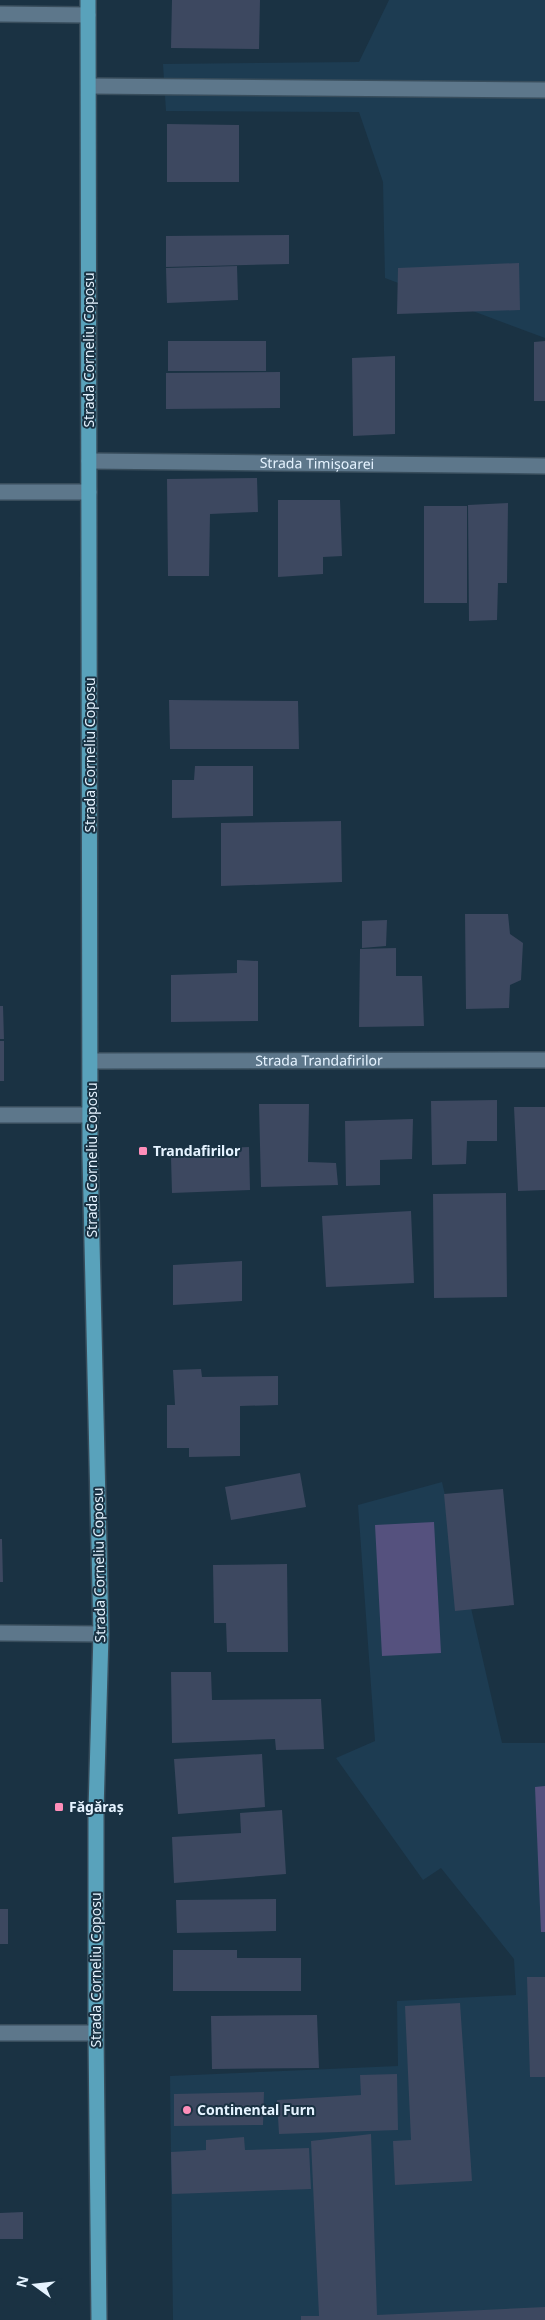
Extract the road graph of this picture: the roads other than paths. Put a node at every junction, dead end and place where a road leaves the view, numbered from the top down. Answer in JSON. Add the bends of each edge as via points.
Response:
{"nodes":[{"id":1,"x":88,"y":7,"type":"edge"},
{"id":2,"x":0,"y":14,"type":"edge"},
{"id":3,"x":89,"y":86,"type":"junction"},
{"id":4,"x":545,"y":90,"type":"edge"},
{"id":5,"x":89,"y":461,"type":"junction"},
{"id":6,"x":545,"y":466,"type":"edge"},
{"id":7,"x":0,"y":492,"type":"edge"},
{"id":8,"x":89,"y":492,"type":"junction"},
{"id":9,"x":545,"y":1060,"type":"edge"},
{"id":10,"x":91,"y":1061,"type":"junction"},
{"id":11,"x":0,"y":1115,"type":"edge"},
{"id":12,"x":91,"y":1115,"type":"junction"},
{"id":13,"x":0,"y":1633,"type":"edge"},
{"id":14,"x":101,"y":1634,"type":"junction"},
{"id":15,"x":0,"y":2033,"type":"edge"},
{"id":16,"x":96,"y":2033,"type":"junction"},
{"id":17,"x":99,"y":2320,"type":"edge"}],
"edges":[{"from":1,"to":2,"type":"street"},
{"from":1,"to":3,"type":"main road","name":"Strada Corneliu Coposu"},
{"from":3,"to":4,"type":"street"},
{"from":3,"to":5,"type":"main road","name":"Strada Corneliu Coposu"},
{"from":5,"to":6,"type":"street","name":"Strada Timișoarei"},
{"from":5,"to":8,"type":"main road","name":"Strada Corneliu Coposu"},
{"from":7,"to":8,"type":"street"},
{"from":8,"to":10,"type":"main road","name":"Strada Corneliu Coposu"},
{"from":9,"to":10,"type":"street","name":"Strada Trandafirilor"},
{"from":10,"to":12,"type":"main road","name":"Strada Corneliu Coposu"},
{"from":11,"to":12,"type":"street"},
{"from":12,"to":14,"type":"main road","name":"Strada Corneliu Coposu"},
{"from":13,"to":14,"type":"street"},
{"from":14,"to":16,"type":"main road","name":"Strada Corneliu Coposu","via":[[96,1811]]},
{"from":15,"to":16,"type":"street"},
{"from":16,"to":17,"type":"main road","name":"Strada Corneliu Coposu"}]}
